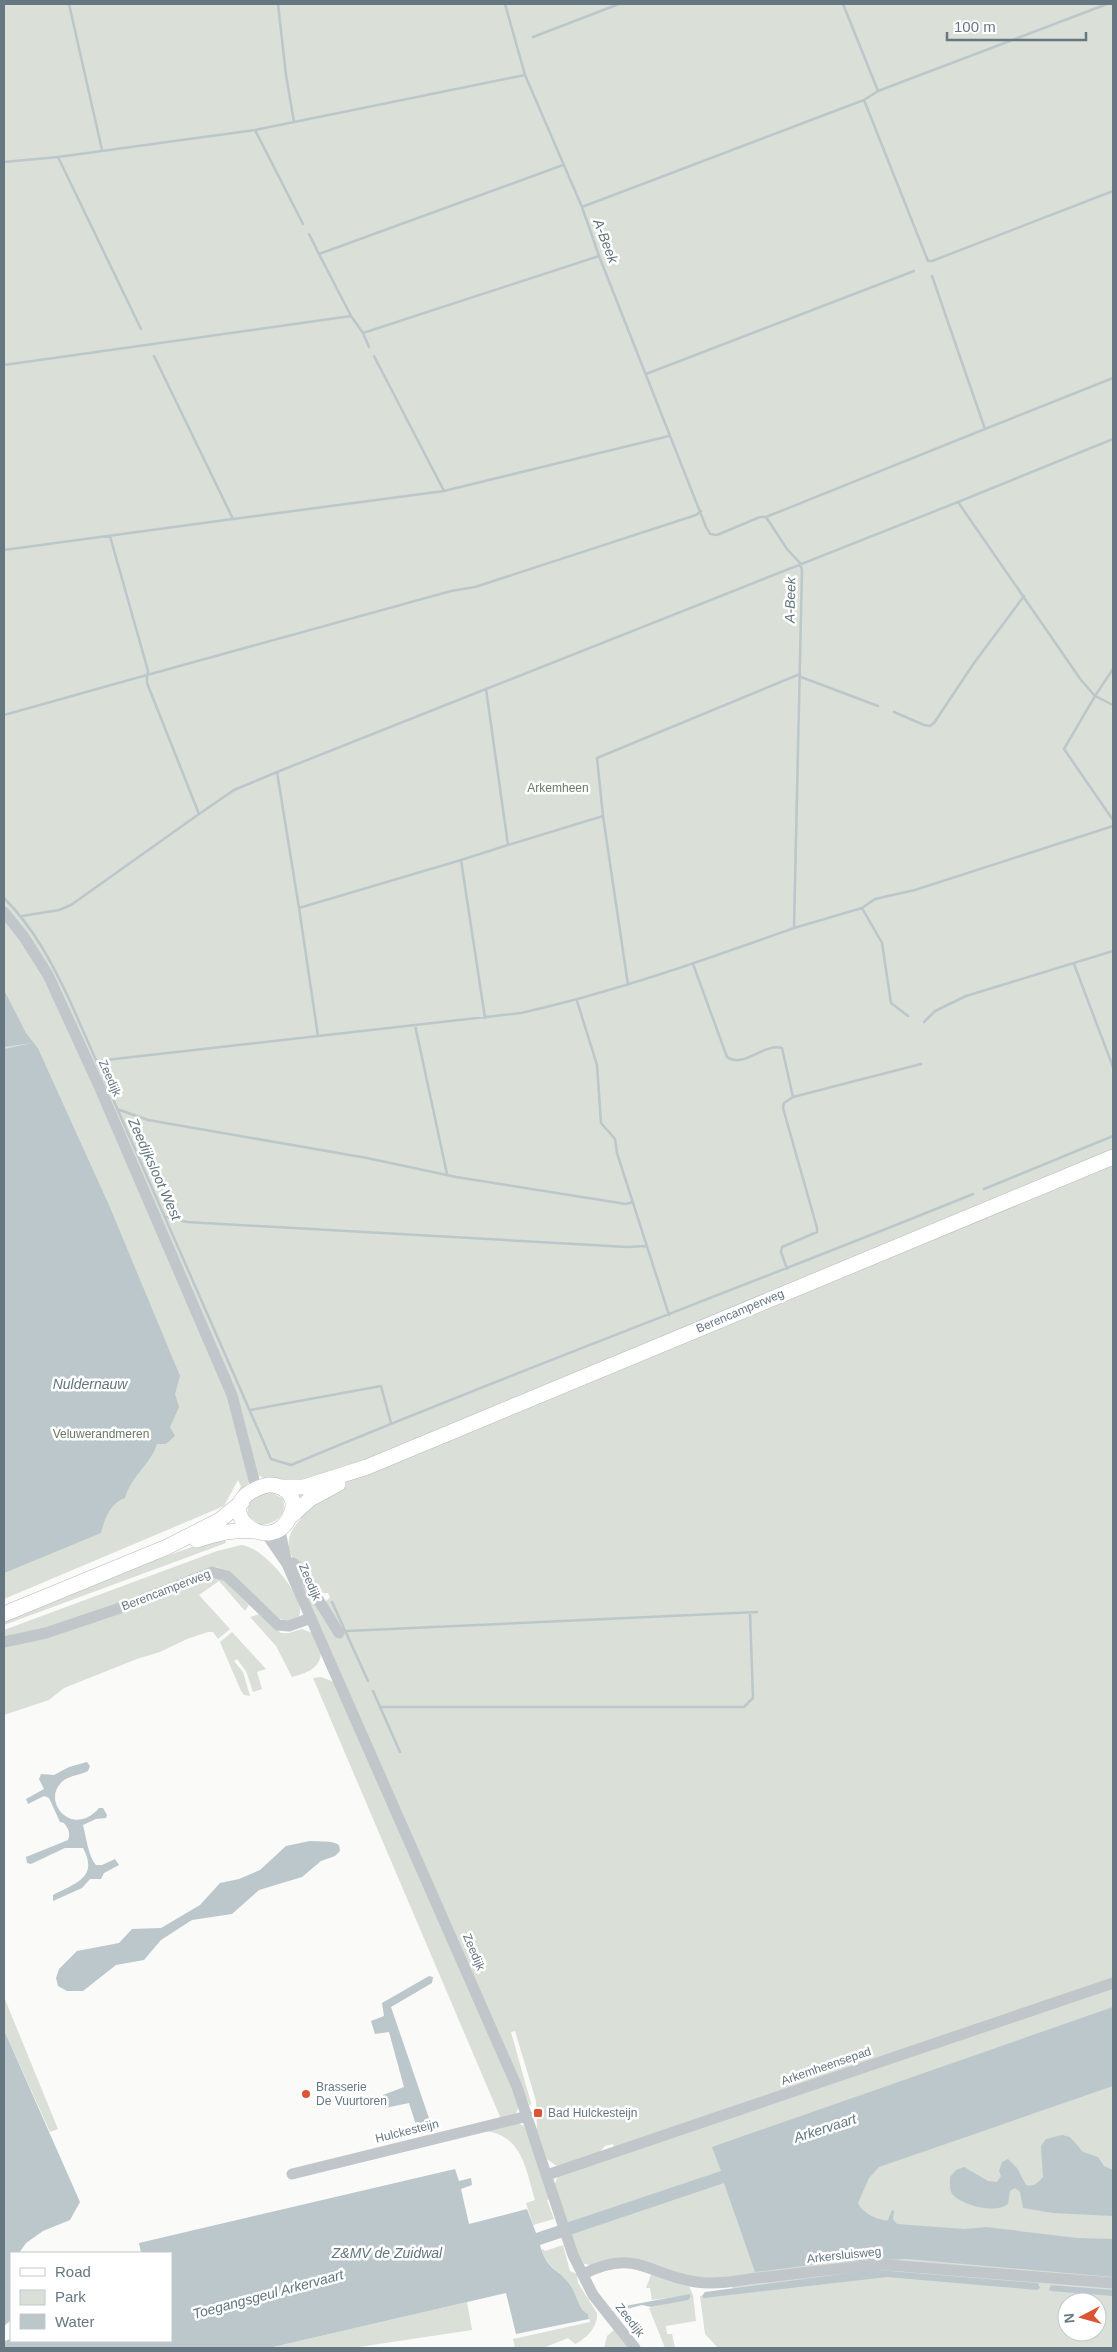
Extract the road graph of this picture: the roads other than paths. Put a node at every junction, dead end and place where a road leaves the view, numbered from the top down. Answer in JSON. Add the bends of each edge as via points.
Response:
{"nodes":[{"id":1,"x":4,"y":912,"type":"edge"},
{"id":2,"x":1113,"y":1157,"type":"edge"},
{"id":3,"x":367,"y":1467,"type":"junction"},
{"id":4,"x":282,"y":1487,"type":"junction"},
{"id":5,"x":256,"y":1488,"type":"junction"},
{"id":6,"x":242,"y":1502,"type":"junction"},
{"id":7,"x":284,"y":1523,"type":"junction"},
{"id":8,"x":259,"y":1532,"type":"junction"},
{"id":9,"x":167,"y":1547,"type":"junction"},
{"id":10,"x":287,"y":1564,"type":"junction"},
{"id":11,"x":4,"y":1614,"type":"edge"},
{"id":12,"x":311,"y":1618,"type":"junction"},
{"id":13,"x":339,"y":1633,"type":"dead end"},
{"id":14,"x":4,"y":1642,"type":"edge"},
{"id":15,"x":1113,"y":1983,"type":"edge"},
{"id":16,"x":528,"y":2116,"type":"junction"},
{"id":17,"x":292,"y":2174,"type":"dead end"},
{"id":18,"x":546,"y":2175,"type":"junction"},
{"id":19,"x":582,"y":2274,"type":"junction"},
{"id":20,"x":1113,"y":2284,"type":"edge"},
{"id":21,"x":635,"y":2348,"type":"edge"}],
"edges":[{"from":1,"to":5,"type":"street","name":"Zeedijk","via":[[48,975],[99,1086],[232,1395]]},
{"from":2,"to":3,"type":"main road","name":"Berencamperweg"},
{"from":3,"to":4,"type":"main road","name":"Berencamperweg","via":[[304,1487]]},
{"from":3,"to":7,"type":"main road","name":"Berencamperweg","via":[[310,1499]]},
{"from":4,"to":5,"type":"main road","via":[[268,1485]]},
{"from":4,"to":7,"type":"main road","via":[[292,1498],[293,1509]]},
{"from":5,"to":6,"type":"main road"},
{"from":6,"to":8,"type":"main road","via":[[240,1520]]},
{"from":6,"to":9,"type":"main road","via":[[220,1520]]},
{"from":7,"to":8,"type":"main road"},
{"from":7,"to":10,"type":"street","name":"Zeedijk"},
{"from":8,"to":9,"type":"main road","via":[[225,1532]]},
{"from":8,"to":10,"type":"street","name":"Zeedijk"},
{"from":9,"to":11,"type":"main road"},
{"from":10,"to":12,"type":"street","name":"Zeedijk"},
{"from":10,"to":13,"type":"street","name":"Zeedijk","via":[[293,1563],[298,1567]]},
{"from":12,"to":14,"type":"street","name":"Berencamperweg","via":[[289,1626],[278,1625],[227,1576],[212,1572],[63,1627]]},
{"from":12,"to":16,"type":"street","name":"Zeedijk"},
{"from":15,"to":18,"type":"street","name":"Arkemheensepad"},
{"from":16,"to":17,"type":"street","name":"Hulckesteijn"},
{"from":16,"to":18,"type":"street","name":"Zeedijk"},
{"from":18,"to":19,"type":"street","name":"Zeedijk"},
{"from":19,"to":20,"type":"street","name":"Arkersluisweg","via":[[606,2264],[625,2261],[683,2279],[713,2283],[889,2264]]},
{"from":19,"to":21,"type":"street","name":"Zeedijk","via":[[593,2295]]}]}
